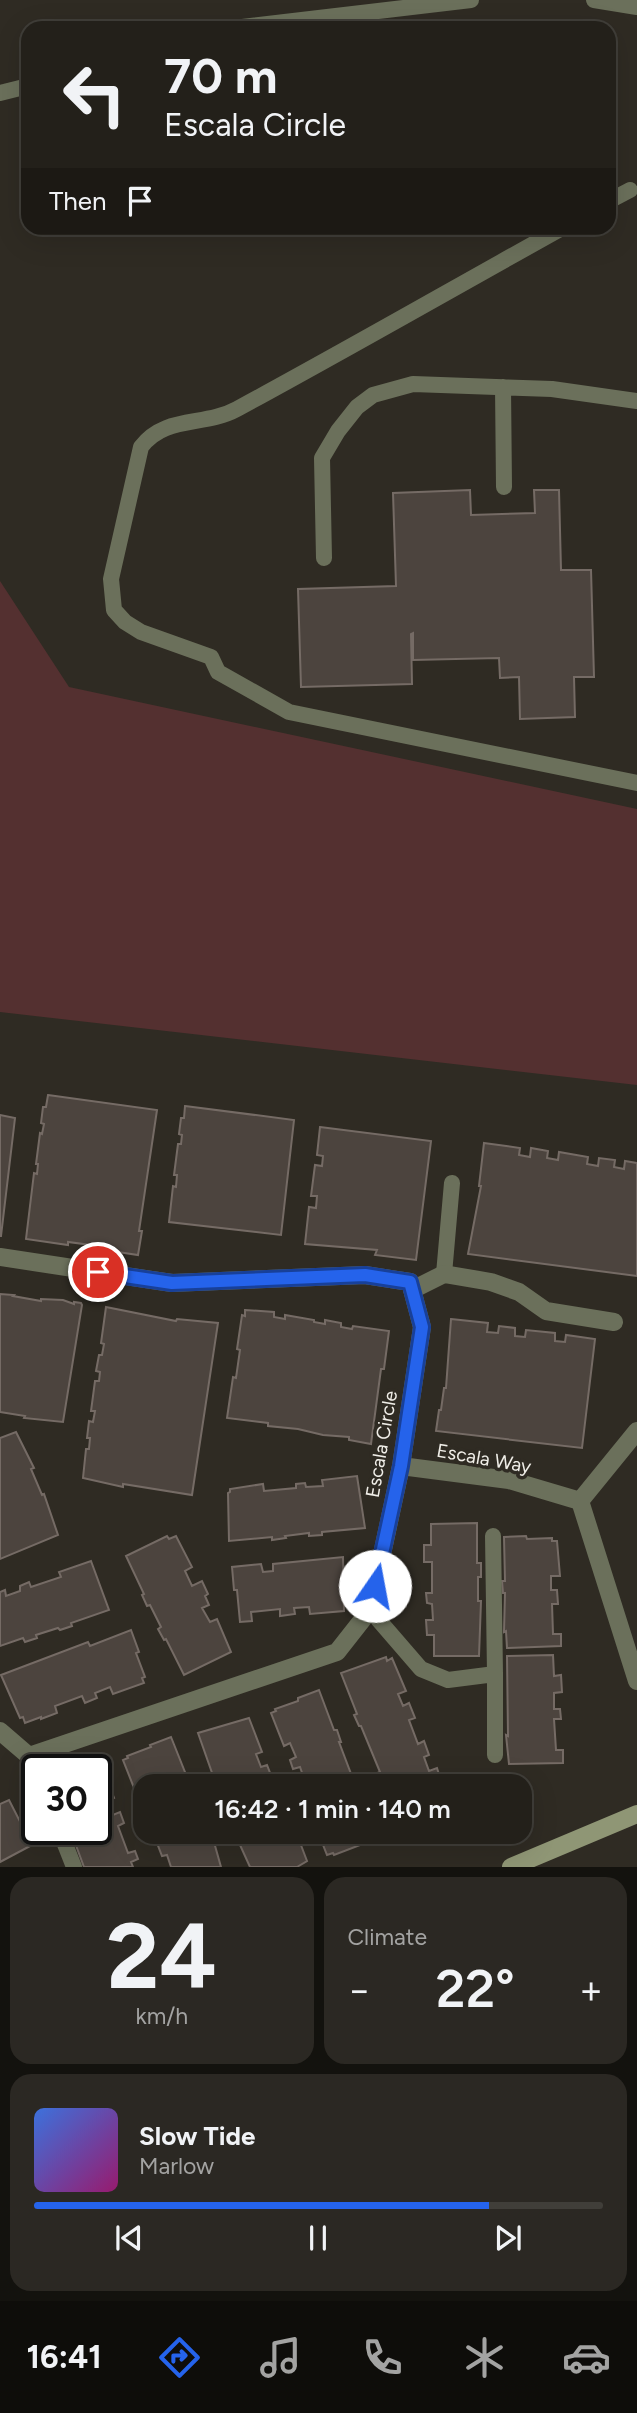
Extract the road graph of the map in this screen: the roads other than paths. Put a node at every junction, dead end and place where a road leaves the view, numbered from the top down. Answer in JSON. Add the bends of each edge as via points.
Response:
{"nodes":[{"id":1,"x":471,"y":0,"type":"edge"},
{"id":2,"x":594,"y":0,"type":"edge"},
{"id":3,"x":637,"y":7,"type":"edge"},
{"id":4,"x":293,"y":21,"type":"edge"},
{"id":5,"x":21,"y":88,"type":"edge"},
{"id":6,"x":0,"y":93,"type":"edge"},
{"id":7,"x":630,"y":190,"type":"dead end"},
{"id":8,"x":616,"y":197,"type":"edge"},
{"id":9,"x":549,"y":235,"type":"edge"},
{"id":10,"x":503,"y":387,"type":"junction"},
{"id":11,"x":637,"y":401,"type":"edge"},
{"id":12,"x":504,"y":487,"type":"dead end"},
{"id":13,"x":324,"y":558,"type":"dead end"},
{"id":14,"x":637,"y":783,"type":"edge"},
{"id":15,"x":453,"y":1183,"type":"dead end"},
{"id":16,"x":0,"y":1257,"type":"edge"},
{"id":17,"x":444,"y":1274,"type":"junction"},
{"id":18,"x":412,"y":1290,"type":"junction"},
{"id":19,"x":614,"y":1322,"type":"dead end"},
{"id":20,"x":637,"y":1431,"type":"edge"},
{"id":21,"x":401,"y":1466,"type":"junction"},
{"id":22,"x":580,"y":1501,"type":"junction"},
{"id":23,"x":493,"y":1536,"type":"dead end"},
{"id":24,"x":370,"y":1610,"type":"junction"},
{"id":25,"x":495,"y":1674,"type":"junction"},
{"id":26,"x":637,"y":1681,"type":"edge"},
{"id":27,"x":0,"y":1731,"type":"edge"},
{"id":28,"x":27,"y":1754,"type":"edge"},
{"id":29,"x":35,"y":1754,"type":"edge"},
{"id":30,"x":495,"y":1755,"type":"dead end"},
{"id":31,"x":637,"y":1814,"type":"edge"},
{"id":32,"x":65,"y":1845,"type":"edge"},
{"id":33,"x":74,"y":1867,"type":"edge"},
{"id":34,"x":511,"y":1867,"type":"edge"}],
"edges":[{"from":1,"to":4,"type":"lane"},
{"from":2,"to":3,"type":"lane"},
{"from":5,"to":6,"type":"lane"},
{"from":7,"to":8,"type":"lane"},
{"from":9,"to":14,"type":"lane","via":[[226,415],[149,435],[141,447],[111,579],[114,610],[141,632],[211,657],[218,672],[289,712]]},
{"from":10,"to":11,"type":"lane"},
{"from":10,"to":12,"type":"lane"},
{"from":10,"to":13,"type":"lane","via":[[413,384],[373,395],[357,407],[322,458]]},
{"from":15,"to":17,"type":"lane"},
{"from":16,"to":18,"type":"street","via":[[172,1283],[365,1275],[410,1282]]},
{"from":17,"to":18,"type":"street"},
{"from":17,"to":19,"type":"street","via":[[519,1292],[546,1311]]},
{"from":18,"to":21,"type":"street","name":"Escala Circle","via":[[422,1327]]},
{"from":20,"to":22,"type":"street"},
{"from":21,"to":22,"type":"street","name":"Escala Way","via":[[509,1480]]},
{"from":21,"to":24,"type":"street","name":"Escala Circle"},
{"from":22,"to":26,"type":"street"},
{"from":23,"to":25,"type":"lane"},
{"from":24,"to":25,"type":"lane","via":[[421,1669],[448,1679]]},
{"from":24,"to":29,"type":"street","name":"Escala Circle","via":[[337,1652]]},
{"from":25,"to":30,"type":"lane"},
{"from":27,"to":28,"type":"street"},
{"from":31,"to":34,"type":"street"},
{"from":32,"to":33,"type":"lane"}]}
